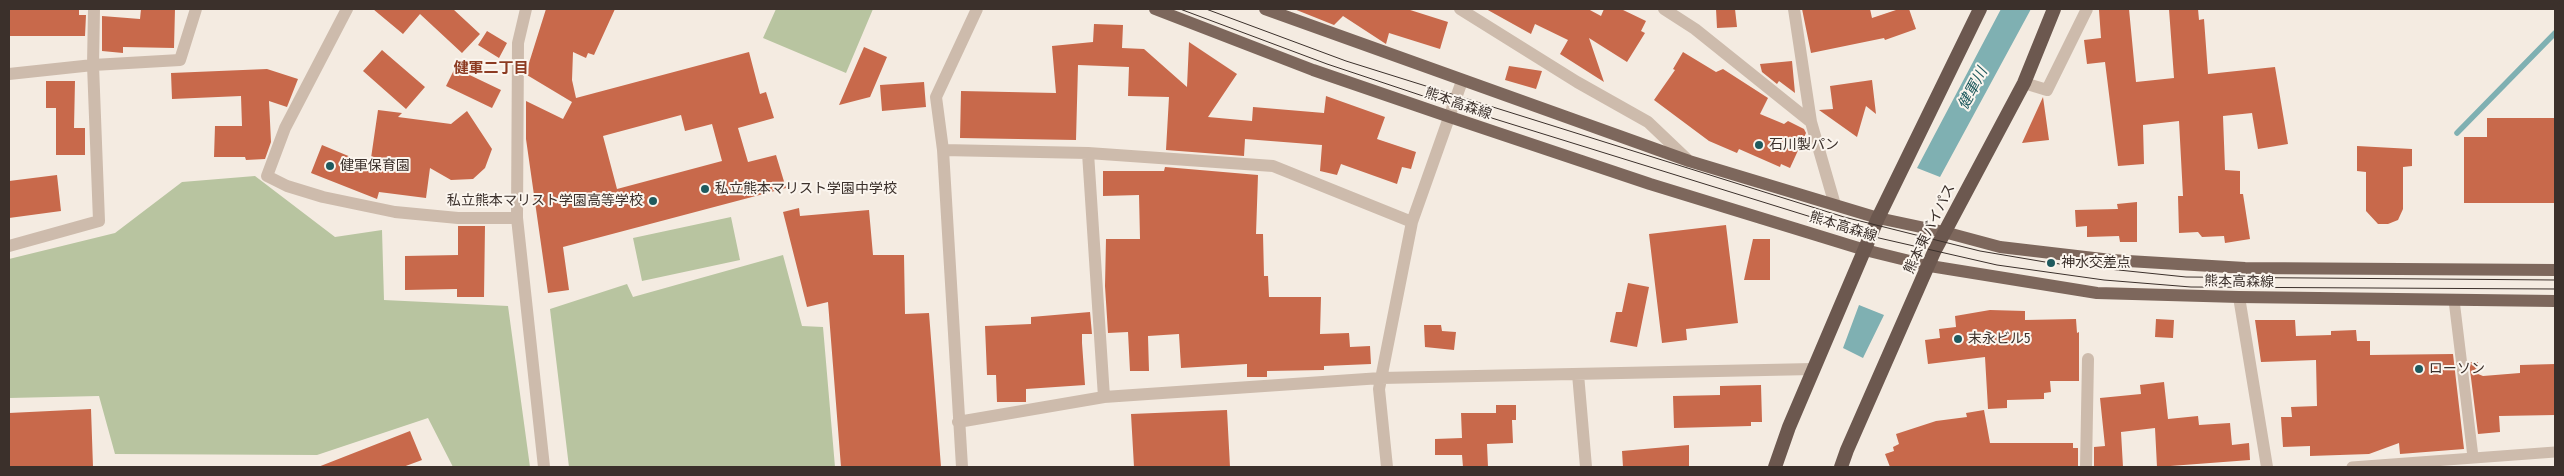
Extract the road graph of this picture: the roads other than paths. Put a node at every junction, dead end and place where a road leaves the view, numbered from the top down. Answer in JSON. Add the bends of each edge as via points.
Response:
{"nodes":[{"id":1,"x":94,"y":9,"type":"edge"},
{"id":2,"x":196,"y":9,"type":"edge"},
{"id":3,"x":347,"y":9,"type":"edge"},
{"id":4,"x":526,"y":9,"type":"edge"},
{"id":5,"x":978,"y":9,"type":"edge"},
{"id":6,"x":1155,"y":9,"type":"edge"},
{"id":7,"x":1265,"y":9,"type":"edge"},
{"id":8,"x":1460,"y":9,"type":"edge"},
{"id":9,"x":1664,"y":9,"type":"edge"},
{"id":10,"x":1794,"y":9,"type":"edge"},
{"id":11,"x":1980,"y":9,"type":"edge"},
{"id":12,"x":2054,"y":9,"type":"edge"},
{"id":13,"x":2087,"y":9,"type":"edge"},
{"id":14,"x":93,"y":65,"type":"junction"},
{"id":15,"x":9,"y":74,"type":"edge"},
{"id":16,"x":1462,"y":81,"type":"junction"},
{"id":17,"x":2024,"y":83,"type":"junction"},
{"id":18,"x":1450,"y":117,"type":"junction"},
{"id":19,"x":1811,"y":122,"type":"junction"},
{"id":20,"x":943,"y":150,"type":"junction"},
{"id":21,"x":1088,"y":153,"type":"junction"},
{"id":22,"x":1689,"y":161,"type":"junction"},
{"id":23,"x":1835,"y":205,"type":"junction"},
{"id":24,"x":517,"y":218,"type":"junction"},
{"id":25,"x":1878,"y":218,"type":"junction"},
{"id":26,"x":1412,"y":222,"type":"junction"},
{"id":27,"x":1944,"y":232,"type":"junction"},
{"id":28,"x":9,"y":246,"type":"edge"},
{"id":29,"x":1865,"y":250,"type":"junction"},
{"id":30,"x":1930,"y":266,"type":"junction"},
{"id":31,"x":2555,"y":270,"type":"edge"},
{"id":32,"x":2239,"y":297,"type":"junction"},
{"id":33,"x":2454,"y":300,"type":"junction"},
{"id":34,"x":2555,"y":301,"type":"edge"},
{"id":35,"x":2088,"y":358,"type":"dead end"},
{"id":36,"x":1814,"y":368,"type":"junction"},
{"id":37,"x":1578,"y":374,"type":"junction"},
{"id":38,"x":1381,"y":378,"type":"junction"},
{"id":39,"x":1104,"y":397,"type":"junction"},
{"id":40,"x":958,"y":422,"type":"junction"},
{"id":41,"x":2555,"y":452,"type":"edge"},
{"id":42,"x":2473,"y":457,"type":"junction"},
{"id":43,"x":544,"y":467,"type":"edge"},
{"id":44,"x":962,"y":467,"type":"edge"},
{"id":45,"x":1387,"y":467,"type":"edge"},
{"id":46,"x":1586,"y":467,"type":"edge"},
{"id":47,"x":1775,"y":467,"type":"edge"},
{"id":48,"x":1841,"y":467,"type":"edge"},
{"id":49,"x":2086,"y":467,"type":"edge"},
{"id":50,"x":2267,"y":467,"type":"edge"},
{"id":51,"x":2352,"y":467,"type":"edge"}],
"edges":[{"from":1,"to":14,"type":"street"},
{"from":2,"to":14,"type":"street","via":[[180,60]]},
{"from":3,"to":24,"type":"street","via":[[285,128],[267,176],[323,197],[395,212],[458,218]]},
{"from":4,"to":24,"type":"street","via":[[518,43]]},
{"from":5,"to":20,"type":"street","via":[[936,97]]},
{"from":6,"to":18,"type":"main road","name":"熊本高森線","via":[[1313,70]]},
{"from":7,"to":16,"type":"main road","name":"熊本高森線"},
{"from":8,"to":22,"type":"street","via":[[1648,122]]},
{"from":9,"to":19,"type":"street","via":[[1695,29]]},
{"from":10,"to":19,"type":"street"},
{"from":11,"to":25,"type":"highway"},
{"from":12,"to":17,"type":"highway","name":"熊本東バイパス"},
{"from":13,"to":17,"type":"street","via":[[2046,90]]},
{"from":14,"to":15,"type":"street"},
{"from":14,"to":28,"type":"street","via":[[99,221]]},
{"from":16,"to":18,"type":"street"},
{"from":16,"to":22,"type":"main road","name":"熊本高森線"},
{"from":17,"to":27,"type":"highway","name":"熊本東バイパス"},
{"from":18,"to":26,"type":"street"},
{"from":18,"to":29,"type":"main road","name":"熊本高森線","via":[[1650,184]]},
{"from":19,"to":23,"type":"street"},
{"from":20,"to":21,"type":"street"},
{"from":20,"to":40,"type":"street"},
{"from":21,"to":26,"type":"street","via":[[1273,166]]},
{"from":21,"to":39,"type":"street"},
{"from":22,"to":23,"type":"main road","name":"熊本高森線"},
{"from":23,"to":25,"type":"main road","name":"熊本高森線"},
{"from":24,"to":43,"type":"street"},
{"from":25,"to":27,"type":"main road","name":"熊本高森線"},
{"from":25,"to":29,"type":"highway"},
{"from":26,"to":38,"type":"street"},
{"from":27,"to":30,"type":"highway","name":"熊本東バイパス"},
{"from":27,"to":31,"type":"main road","name":"熊本高森線","via":[[2000,247],[2111,260],[2245,268]]},
{"from":29,"to":30,"type":"main road","name":"熊本高森線"},
{"from":29,"to":36,"type":"highway"},
{"from":30,"to":32,"type":"main road","name":"熊本高森線","via":[[2097,292]]},
{"from":30,"to":48,"type":"highway","name":"熊本東バイパス"},
{"from":32,"to":33,"type":"main road","name":"熊本高森線"},
{"from":32,"to":50,"type":"street"},
{"from":33,"to":34,"type":"main road","name":"熊本高森線"},
{"from":33,"to":42,"type":"lane"},
{"from":35,"to":49,"type":"street"},
{"from":36,"to":37,"type":"street"},
{"from":36,"to":47,"type":"highway"},
{"from":37,"to":38,"type":"street"},
{"from":37,"to":46,"type":"street"},
{"from":38,"to":39,"type":"street"},
{"from":38,"to":45,"type":"street","via":[[1379,389]]},
{"from":39,"to":40,"type":"street"},
{"from":40,"to":44,"type":"street"},
{"from":41,"to":42,"type":"lane"},
{"from":42,"to":51,"type":"lane"}]}
